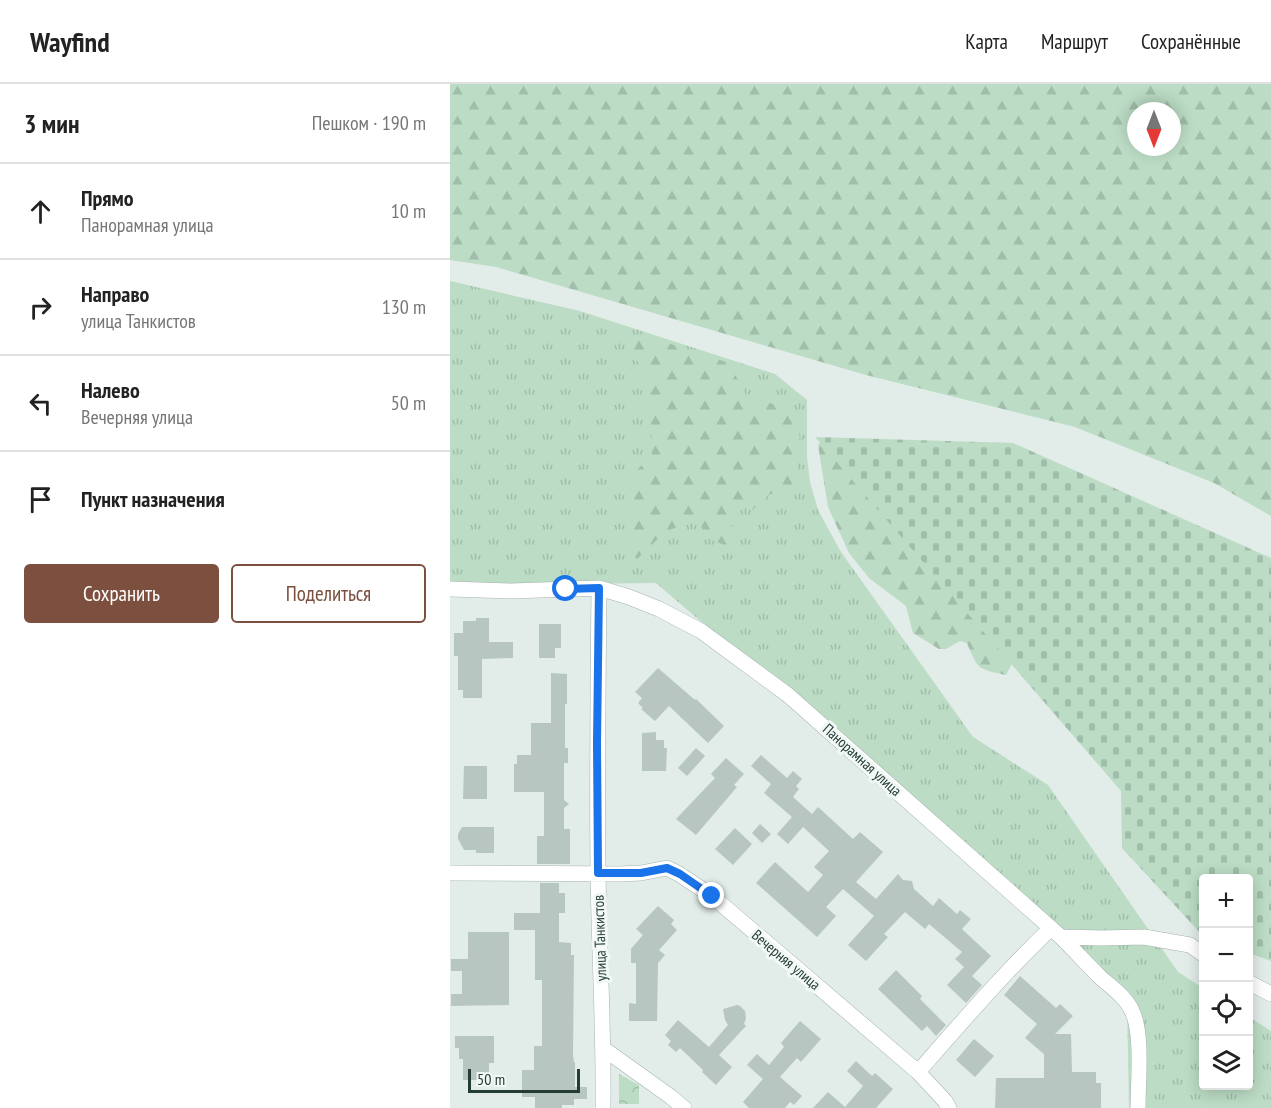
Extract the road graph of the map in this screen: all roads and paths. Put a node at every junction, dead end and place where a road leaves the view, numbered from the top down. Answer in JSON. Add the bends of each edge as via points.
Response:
{"nodes":[{"id":1,"x":599,"y":588,"type":"junction"},
{"id":2,"x":450,"y":589,"type":"edge"},
{"id":3,"x":450,"y":873,"type":"edge"},
{"id":4,"x":598,"y":873,"type":"junction"},
{"id":5,"x":1056,"y":932,"type":"junction"},
{"id":6,"x":1199,"y":952,"type":"edge"},
{"id":7,"x":1253,"y":985,"type":"edge"},
{"id":8,"x":1271,"y":994,"type":"edge"},
{"id":9,"x":604,"y":1049,"type":"junction"},
{"id":10,"x":918,"y":1072,"type":"junction"},
{"id":11,"x":603,"y":1108,"type":"edge"},
{"id":12,"x":684,"y":1108,"type":"edge"},
{"id":13,"x":949,"y":1108,"type":"edge"},
{"id":14,"x":1138,"y":1108,"type":"edge"}],
"edges":[{"from":1,"to":2,"type":"street","name":"Панорамная улица"},
{"from":1,"to":4,"type":"street","name":"улица Танкистов"},
{"from":1,"to":5,"type":"street","name":"Панорамная улица","via":[[659,609],[700,631],[789,694]]},
{"from":3,"to":4,"type":"street","name":"Вечерняя улица"},
{"from":4,"to":9,"type":"street","name":"улица Танкистов"},
{"from":4,"to":10,"type":"street","name":"Вечерняя улица","via":[[641,873],[667,868],[680,874],[712,896]]},
{"from":5,"to":6,"type":"street","via":[[1102,938],[1144,937],[1190,945]]},
{"from":5,"to":10,"type":"street","via":[[1032,947]]},
{"from":5,"to":14,"type":"street","name":"Панорамная улица","via":[[1131,1008],[1138,1050]]},
{"from":7,"to":8,"type":"street"},
{"from":9,"to":11,"type":"street","name":"улица Танкистов"},
{"from":9,"to":12,"type":"street"},
{"from":10,"to":13,"type":"street","name":"Вечерняя улица"}]}
